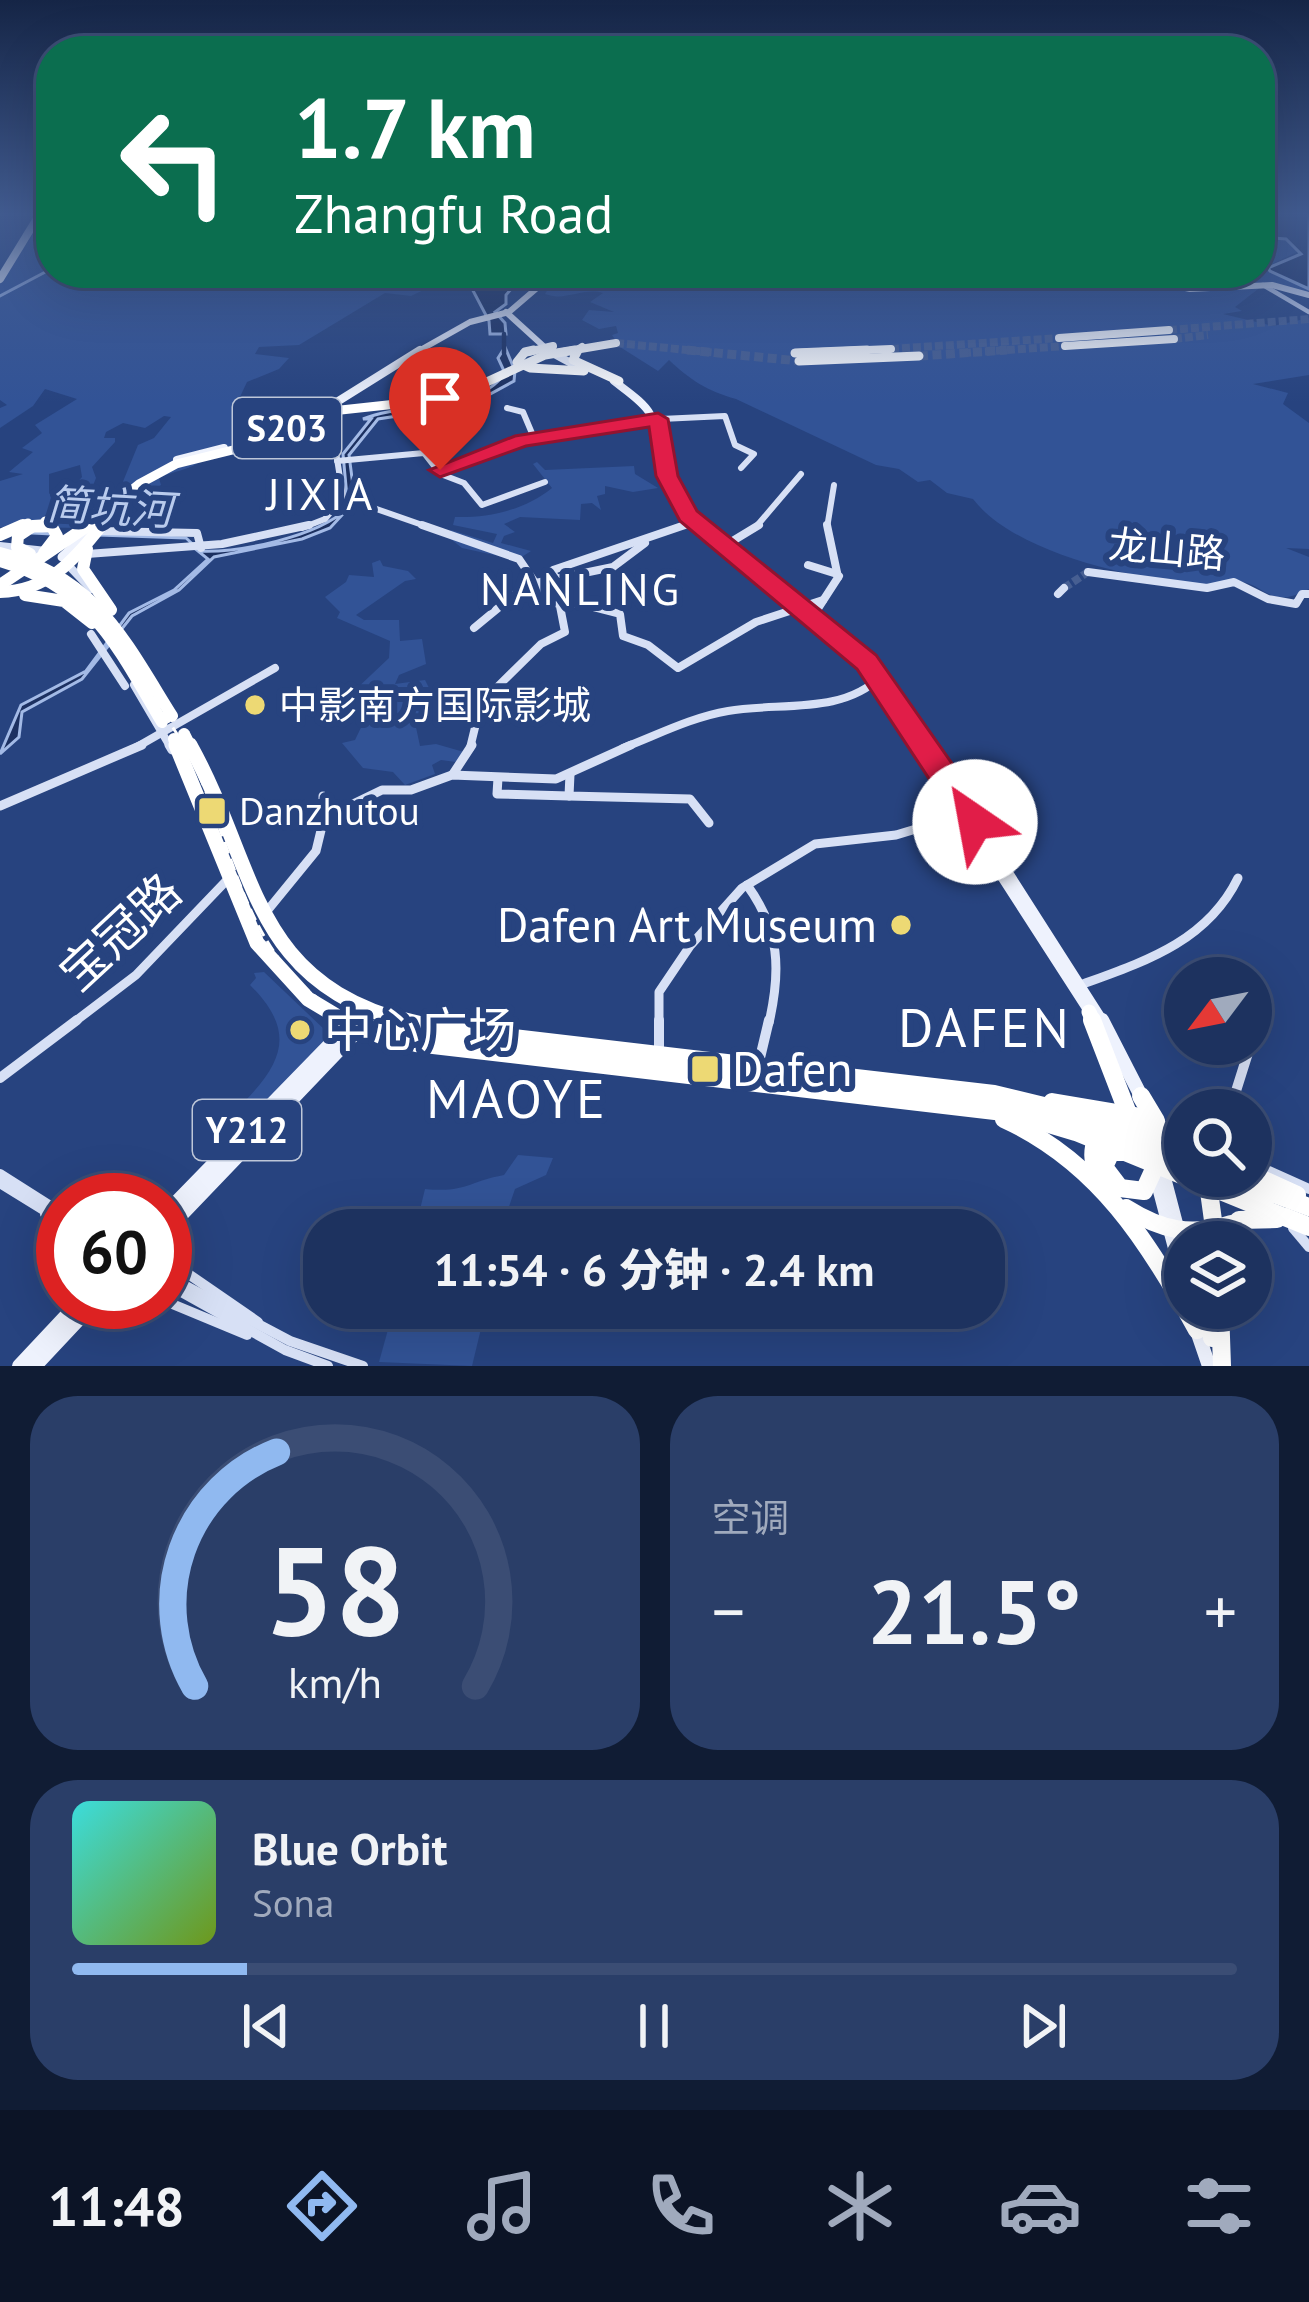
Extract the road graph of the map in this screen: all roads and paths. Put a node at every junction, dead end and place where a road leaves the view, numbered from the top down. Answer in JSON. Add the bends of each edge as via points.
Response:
{"nodes":[{"id":1,"x":1275,"y":287,"type":"edge"},
{"id":2,"x":539,"y":288,"type":"edge"},
{"id":3,"x":1269,"y":288,"type":"edge"},
{"id":4,"x":1309,"y":295,"type":"edge"},
{"id":5,"x":1309,"y":312,"type":"edge"},
{"id":6,"x":504,"y":314,"type":"junction"},
{"id":7,"x":1171,"y":334,"type":"tunnel mouth"},
{"id":8,"x":606,"y":341,"type":"junction"},
{"id":9,"x":1066,"y":342,"type":"tunnel mouth"},
{"id":10,"x":889,"y":349,"type":"tunnel mouth"},
{"id":11,"x":862,"y":354,"type":"junction"},
{"id":12,"x":919,"y":356,"type":"tunnel mouth"},
{"id":13,"x":584,"y":370,"type":"junction"},
{"id":14,"x":619,"y":381,"type":"junction"},
{"id":15,"x":450,"y":395,"type":"junction"},
{"id":16,"x":339,"y":397,"type":"junction"},
{"id":17,"x":422,"y":402,"type":"junction"},
{"id":18,"x":507,"y":408,"type":"dead end"},
{"id":19,"x":653,"y":415,"type":"junction"},
{"id":20,"x":296,"y":428,"type":"junction"},
{"id":21,"x":533,"y":438,"type":"junction"},
{"id":22,"x":192,"y":459,"type":"junction"},
{"id":23,"x":339,"y":460,"type":"junction"},
{"id":24,"x":741,"y":468,"type":"dead end"},
{"id":25,"x":438,"y":472,"type":"junction"},
{"id":26,"x":801,"y":474,"type":"dead end"},
{"id":27,"x":545,"y":482,"type":"dead end"},
{"id":28,"x":834,"y":485,"type":"dead end"},
{"id":29,"x":126,"y":493,"type":"junction"},
{"id":30,"x":365,"y":506,"type":"dead end"},
{"id":31,"x":692,"y":522,"type":"junction"},
{"id":32,"x":96,"y":523,"type":"junction"},
{"id":33,"x":715,"y":540,"type":"junction"},
{"id":34,"x":646,"y":542,"type":"junction"},
{"id":35,"x":2,"y":544,"type":"edge"},
{"id":36,"x":200,"y":548,"type":"junction"},
{"id":37,"x":59,"y":558,"type":"junction"},
{"id":38,"x":808,"y":565,"type":"dead end"},
{"id":39,"x":1088,"y":572,"type":"tunnel mouth"},
{"id":40,"x":839,"y":575,"type":"junction"},
{"id":41,"x":557,"y":577,"type":"junction"},
{"id":42,"x":536,"y":580,"type":"junction"},
{"id":43,"x":2,"y":583,"type":"edge"},
{"id":44,"x":1305,"y":594,"type":"edge"},
{"id":45,"x":562,"y":604,"type":"junction"},
{"id":46,"x":794,"y":606,"type":"junction"},
{"id":47,"x":81,"y":607,"type":"joint"},
{"id":48,"x":817,"y":609,"type":"junction"},
{"id":49,"x":779,"y":615,"type":"junction"},
{"id":50,"x":105,"y":625,"type":"junction"},
{"id":51,"x":474,"y":628,"type":"dead end"},
{"id":52,"x":136,"y":677,"type":"junction"},
{"id":53,"x":878,"y":679,"type":"junction"},
{"id":54,"x":232,"y":693,"type":"junction"},
{"id":55,"x":192,"y":716,"type":"junction"},
{"id":56,"x":171,"y":728,"type":"junction"},
{"id":57,"x":570,"y":774,"type":"junction"},
{"id":58,"x":452,"y":775,"type":"junction"},
{"id":59,"x":498,"y":778,"type":"junction"},
{"id":60,"x":323,"y":796,"type":"dead end"},
{"id":61,"x":569,"y":796,"type":"junction"},
{"id":62,"x":0,"y":804,"type":"edge"},
{"id":63,"x":966,"y":814,"type":"junction"},
{"id":64,"x":323,"y":819,"type":"junction"},
{"id":65,"x":709,"y":823,"type":"dead end"},
{"id":66,"x":1238,"y":878,"type":"dead end"},
{"id":67,"x":222,"y":885,"type":"junction"},
{"id":68,"x":747,"y":885,"type":"junction"},
{"id":69,"x":262,"y":916,"type":"junction"},
{"id":70,"x":1077,"y":986,"type":"junction"},
{"id":71,"x":327,"y":1010,"type":"junction"},
{"id":72,"x":1089,"y":1012,"type":"junction"},
{"id":73,"x":363,"y":1024,"type":"junction"},
{"id":74,"x":334,"y":1048,"type":"junction"},
{"id":75,"x":659,"y":1052,"type":"junction"},
{"id":76,"x":759,"y":1064,"type":"junction"},
{"id":77,"x":662,"y":1075,"type":"junction"},
{"id":78,"x":0,"y":1078,"type":"edge"},
{"id":79,"x":1141,"y":1096,"type":"junction"},
{"id":80,"x":1060,"y":1106,"type":"junction"},
{"id":81,"x":980,"y":1110,"type":"junction"},
{"id":82,"x":1164,"y":1133,"type":"edge"},
{"id":83,"x":1164,"y":1136,"type":"edge"},
{"id":84,"x":1164,"y":1137,"type":"edge"},
{"id":85,"x":1125,"y":1144,"type":"junction"},
{"id":86,"x":1164,"y":1146,"type":"edge"},
{"id":87,"x":1164,"y":1152,"type":"edge"},
{"id":88,"x":1164,"y":1167,"type":"edge"},
{"id":89,"x":1272,"y":1172,"type":"edge"},
{"id":90,"x":0,"y":1179,"type":"edge"},
{"id":91,"x":1272,"y":1185,"type":"edge"},
{"id":92,"x":1272,"y":1189,"type":"edge"},
{"id":93,"x":1309,"y":1189,"type":"edge"},
{"id":94,"x":195,"y":1191,"type":"junction"},
{"id":95,"x":1272,"y":1192,"type":"edge"},
{"id":96,"x":192,"y":1193,"type":"edge"},
{"id":97,"x":192,"y":1195,"type":"edge"},
{"id":98,"x":192,"y":1196,"type":"edge"},
{"id":99,"x":1254,"y":1197,"type":"edge"},
{"id":100,"x":1111,"y":1198,"type":"junction"},
{"id":101,"x":36,"y":1201,"type":"edge"},
{"id":102,"x":1309,"y":1204,"type":"edge"},
{"id":103,"x":1175,"y":1221,"type":"edge"},
{"id":104,"x":1240,"y":1221,"type":"edge"},
{"id":105,"x":1288,"y":1222,"type":"junction"},
{"id":106,"x":1164,"y":1227,"type":"edge"},
{"id":107,"x":1309,"y":1227,"type":"edge"},
{"id":108,"x":1309,"y":1246,"type":"edge"},
{"id":109,"x":192,"y":1277,"type":"edge"},
{"id":110,"x":192,"y":1295,"type":"edge"},
{"id":111,"x":192,"y":1311,"type":"edge"},
{"id":112,"x":56,"y":1329,"type":"edge"},
{"id":113,"x":61,"y":1329,"type":"edge"},
{"id":114,"x":1202,"y":1329,"type":"edge"},
{"id":115,"x":1204,"y":1329,"type":"edge"},
{"id":116,"x":1221,"y":1329,"type":"edge"},
{"id":117,"x":1204,"y":1334,"type":"junction"},
{"id":118,"x":288,"y":1346,"type":"junction"},
{"id":119,"x":333,"y":1364,"type":"edge"},
{"id":120,"x":19,"y":1366,"type":"edge"},
{"id":121,"x":34,"y":1366,"type":"edge"},
{"id":122,"x":363,"y":1366,"type":"edge"},
{"id":123,"x":1209,"y":1366,"type":"edge"},
{"id":124,"x":1222,"y":1366,"type":"edge"}],
"edges":[{"from":1,"to":4,"type":"main road"},
{"from":2,"to":6,"type":"main road"},
{"from":3,"to":5,"type":"street"},
{"from":6,"to":13,"type":"main road"},
{"from":6,"to":14,"type":"main road","via":[[560,356]]},
{"from":6,"to":16,"type":"main road","via":[[484,317]]},
{"from":7,"to":9,"type":"highway"},
{"from":8,"to":13,"type":"highway","via":[[533,350],[517,360]]},
{"from":8,"to":14,"type":"highway","via":[[572,356]]},
{"from":8,"to":15,"type":"highway","number":"S203","via":[[553,349]]},
{"from":8,"to":17,"type":"highway","number":"S203","via":[[545,356],[472,392]]},
{"from":10,"to":11,"type":"highway"},
{"from":11,"to":11,"type":"highway","via":[[839,362],[797,357]]},
{"from":11,"to":12,"type":"highway"},
{"from":13,"to":19,"type":"main road","via":[[625,386]]},
{"from":14,"to":19,"type":"main road"},
{"from":15,"to":16,"type":"highway"},
{"from":15,"to":29,"type":"highway","number":"S203","via":[[330,410],[164,464]]},
{"from":16,"to":20,"type":"main road"},
{"from":16,"to":23,"type":"street","via":[[329,420]]},
{"from":16,"to":32,"type":"main road","via":[[280,433],[158,469],[114,499]]},
{"from":17,"to":20,"type":"highway"},
{"from":17,"to":22,"type":"highway","number":"S203","via":[[341,410]]},
{"from":18,"to":21,"type":"street","via":[[524,412]]},
{"from":19,"to":21,"type":"street"},
{"from":19,"to":24,"type":"street","via":[[725,416],[735,445],[754,454]]},
{"from":19,"to":31,"type":"main road","via":[[665,484]]},
{"from":20,"to":32,"type":"main road","via":[[174,463]]},
{"from":21,"to":25,"type":"street"},
{"from":22,"to":29,"type":"highway"},
{"from":22,"to":43,"type":"highway","number":"S203","via":[[147,478]]},
{"from":23,"to":25,"type":"street","via":[[424,453]]},
{"from":23,"to":36,"type":"street","via":[[343,500],[329,517]]},
{"from":25,"to":27,"type":"street","via":[[464,483],[482,505]]},
{"from":26,"to":33,"type":"street","via":[[746,536]]},
{"from":28,"to":40,"type":"street","via":[[828,536]]},
{"from":29,"to":35,"type":"highway","via":[[22,527]]},
{"from":29,"to":37,"type":"highway","number":"S203"},
{"from":29,"to":43,"type":"highway","via":[[51,578],[25,591]]},
{"from":29,"to":50,"type":"highway","via":[[83,558]]},
{"from":30,"to":42,"type":"street","via":[[519,559]]},
{"from":31,"to":33,"type":"main road"},
{"from":31,"to":34,"type":"street"},
{"from":31,"to":46,"type":"main road"},
{"from":32,"to":37,"type":"main road"},
{"from":33,"to":48,"type":"main road"},
{"from":34,"to":41,"type":"street","via":[[613,567]]},
{"from":34,"to":41,"type":"street","via":[[553,570]]},
{"from":35,"to":36,"type":"street","via":[[197,533]]},
{"from":35,"to":37,"type":"highway"},
{"from":35,"to":37,"type":"street"},
{"from":36,"to":37,"type":"street"},
{"from":37,"to":43,"type":"highway"},
{"from":37,"to":50,"type":"street"},
{"from":37,"to":50,"type":"highway"},
{"from":37,"to":50,"type":"highway","via":[[98,603]]},
{"from":38,"to":40,"type":"street"},
{"from":39,"to":44,"type":"street","name":"龙山路","via":[[1207,588],[1234,582],[1296,604]]},
{"from":40,"to":48,"type":"street"},
{"from":41,"to":42,"type":"street"},
{"from":41,"to":45,"type":"street"},
{"from":42,"to":45,"type":"street","via":[[549,604]]},
{"from":42,"to":51,"type":"street"},
{"from":43,"to":47,"type":"highway","via":[[42,578]]},
{"from":43,"to":50,"type":"highway","via":[[58,598]]},
{"from":45,"to":49,"type":"street","via":[[620,614],[623,636],[681,668]]},
{"from":45,"to":58,"type":"street","via":[[565,632],[484,698],[474,741]]},
{"from":46,"to":49,"type":"street"},
{"from":46,"to":53,"type":"main road"},
{"from":47,"to":50,"type":"street"},
{"from":48,"to":49,"type":"street"},
{"from":48,"to":53,"type":"main road"},
{"from":50,"to":52,"type":"highway"},
{"from":50,"to":52,"type":"highway","via":[[115,657]]},
{"from":52,"to":56,"type":"highway"},
{"from":53,"to":57,"type":"street","via":[[811,706],[704,717]]},
{"from":53,"to":63,"type":"main road"},
{"from":54,"to":54,"type":"street","via":[[275,668]]},
{"from":54,"to":55,"type":"street"},
{"from":55,"to":56,"type":"street"},
{"from":55,"to":56,"type":"street"},
{"from":56,"to":62,"type":"street"},
{"from":56,"to":67,"type":"highway","via":[[222,861]]},
{"from":56,"to":69,"type":"highway","via":[[218,798]]},
{"from":57,"to":59,"type":"street"},
{"from":57,"to":61,"type":"street"},
{"from":58,"to":59,"type":"street"},
{"from":58,"to":64,"type":"street","via":[[411,790],[382,790]]},
{"from":59,"to":61,"type":"street","via":[[497,794]]},
{"from":60,"to":64,"type":"street"},
{"from":61,"to":65,"type":"street","via":[[690,799]]},
{"from":63,"to":68,"type":"street","via":[[896,836],[815,844]]},
{"from":63,"to":70,"type":"main road"},
{"from":64,"to":69,"type":"street","via":[[316,851]]},
{"from":66,"to":70,"type":"street","via":[[1198,932]]},
{"from":67,"to":71,"type":"highway","via":[[272,964]]},
{"from":67,"to":78,"type":"street","name":"宝冠路","via":[[136,975]]},
{"from":68,"to":75,"type":"street","via":[[664,982]]},
{"from":68,"to":76,"type":"street","via":[[770,914],[780,959]]},
{"from":69,"to":73,"type":"highway","via":[[302,969]]},
{"from":70,"to":72,"type":"main road"},
{"from":70,"to":79,"type":"main road"},
{"from":71,"to":73,"type":"highway"},
{"from":71,"to":74,"type":"main road"},
{"from":72,"to":80,"type":"highway","via":[[1129,1116],[1114,1125]]},
{"from":72,"to":83,"type":"main road"},
{"from":73,"to":74,"type":"main road","number":"Y212"},
{"from":73,"to":75,"type":"highway"},
{"from":73,"to":77,"type":"highway","via":[[416,1043]]},
{"from":74,"to":94,"type":"main road","number":"Y212"},
{"from":75,"to":76,"type":"highway"},
{"from":75,"to":77,"type":"street"},
{"from":76,"to":80,"type":"highway"},
{"from":77,"to":81,"type":"highway"},
{"from":79,"to":82,"type":"highway"},
{"from":79,"to":103,"type":"main road"},
{"from":80,"to":84,"type":"highway","via":[[1154,1121]]},
{"from":80,"to":85,"type":"highway"},
{"from":81,"to":85,"type":"highway"},
{"from":81,"to":100,"type":"highway","via":[[1055,1142]]},
{"from":85,"to":87,"type":"highway"},
{"from":85,"to":88,"type":"highway","via":[[1106,1158],[1118,1188],[1144,1191]]},
{"from":86,"to":100,"type":"highway","via":[[1132,1122],[1114,1120],[1095,1135],[1096,1175]]},
{"from":89,"to":93,"type":"street"},
{"from":90,"to":101,"type":"street"},
{"from":91,"to":102,"type":"highway"},
{"from":92,"to":102,"type":"highway"},
{"from":94,"to":96,"type":"main road","number":"Y212"},
{"from":94,"to":97,"type":"main road","number":"Y212"},
{"from":94,"to":98,"type":"street"},
{"from":95,"to":102,"type":"highway"},
{"from":99,"to":107,"type":"highway"},
{"from":100,"to":106,"type":"highway"},
{"from":100,"to":117,"type":"highway"},
{"from":104,"to":105,"type":"highway"},
{"from":105,"to":107,"type":"highway"},
{"from":105,"to":108,"type":"street"},
{"from":109,"to":118,"type":"street"},
{"from":110,"to":118,"type":"street"},
{"from":111,"to":118,"type":"street"},
{"from":112,"to":120,"type":"main road"},
{"from":113,"to":121,"type":"main road"},
{"from":114,"to":117,"type":"main road"},
{"from":115,"to":117,"type":"highway"},
{"from":116,"to":124,"type":"highway"},
{"from":117,"to":123,"type":"main road"},
{"from":117,"to":124,"type":"main road"},
{"from":118,"to":119,"type":"street"},
{"from":119,"to":122,"type":"street"}]}
